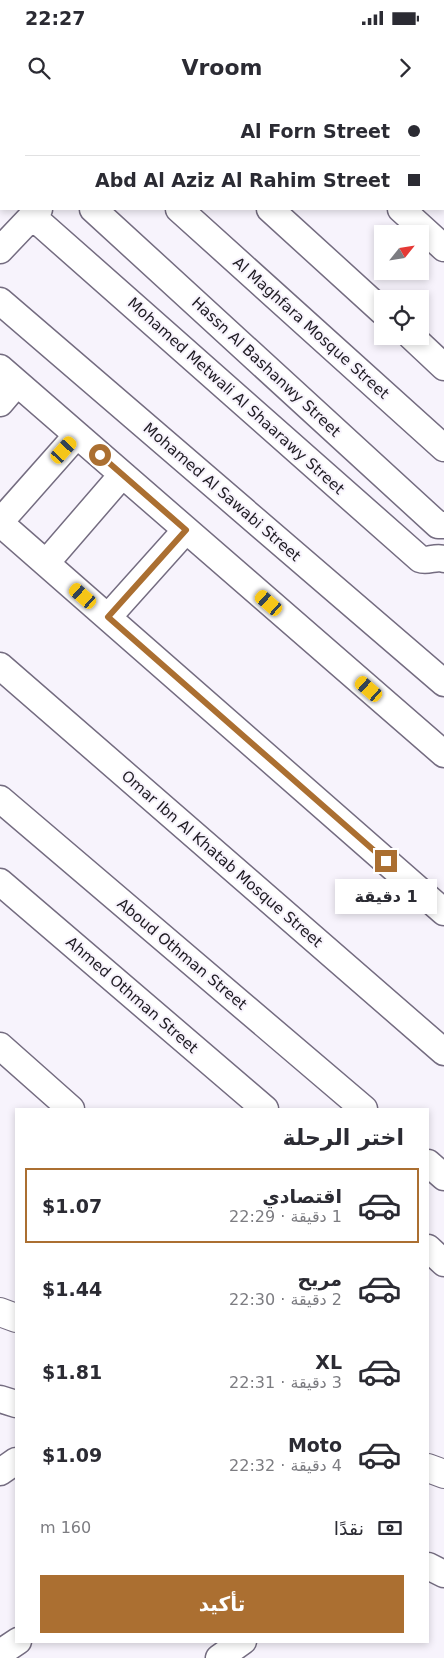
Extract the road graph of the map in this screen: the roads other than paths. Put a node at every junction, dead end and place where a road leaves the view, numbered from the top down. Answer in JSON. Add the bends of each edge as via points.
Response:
{"nodes":[{"id":1,"x":94,"y":210,"type":"edge"},
{"id":2,"x":180,"y":210,"type":"edge"},
{"id":3,"x":271,"y":210,"type":"edge"},
{"id":4,"x":402,"y":210,"type":"edge"},
{"id":5,"x":36,"y":212,"type":"edge"},
{"id":6,"x":444,"y":248,"type":"edge"},
{"id":7,"x":0,"y":250,"type":"edge"},
{"id":8,"x":0,"y":301,"type":"edge"},
{"id":9,"x":374,"y":304,"type":"edge"},
{"id":10,"x":421,"y":345,"type":"edge"},
{"id":11,"x":444,"y":366,"type":"edge"},
{"id":12,"x":8,"y":376,"type":"edge"},
{"id":13,"x":0,"y":403,"type":"edge"},
{"id":14,"x":77,"y":435,"type":"junction"},
{"id":15,"x":444,"y":448,"type":"edge"},
{"id":16,"x":122,"y":475,"type":"junction"},
{"id":17,"x":0,"y":522,"type":"edge"},
{"id":18,"x":441,"y":525,"type":"edge"},
{"id":19,"x":186,"y":530,"type":"junction"},
{"id":20,"x":444,"y":560,"type":"edge"},
{"id":21,"x":46,"y":563,"type":"junction"},
{"id":22,"x":108,"y":617,"type":"junction"},
{"id":23,"x":0,"y":666,"type":"edge"},
{"id":24,"x":444,"y":683,"type":"edge"},
{"id":25,"x":444,"y":754,"type":"edge"},
{"id":26,"x":0,"y":799,"type":"edge"},
{"id":27,"x":0,"y":882,"type":"edge"},
{"id":28,"x":444,"y":912,"type":"edge"},
{"id":29,"x":0,"y":1046,"type":"edge"},
{"id":30,"x":444,"y":1052,"type":"edge"},
{"id":31,"x":70,"y":1108,"type":"edge"},
{"id":32,"x":264,"y":1108,"type":"edge"},
{"id":33,"x":363,"y":1108,"type":"edge"},
{"id":34,"x":429,"y":1164,"type":"edge"},
{"id":35,"x":444,"y":1177,"type":"edge"},
{"id":36,"x":429,"y":1249,"type":"edge"},
{"id":37,"x":444,"y":1263,"type":"edge"},
{"id":38,"x":0,"y":1312,"type":"edge"},
{"id":39,"x":15,"y":1318,"type":"edge"},
{"id":40,"x":0,"y":1399,"type":"edge"},
{"id":41,"x":15,"y":1404,"type":"edge"},
{"id":42,"x":15,"y":1462,"type":"edge"},
{"id":43,"x":429,"y":1468,"type":"edge"},
{"id":44,"x":0,"y":1472,"type":"edge"},
{"id":45,"x":444,"y":1474,"type":"edge"},
{"id":46,"x":429,"y":1566,"type":"edge"},
{"id":47,"x":444,"y":1574,"type":"edge"},
{"id":48,"x":15,"y":1643,"type":"edge"},
{"id":49,"x":240,"y":1643,"type":"edge"},
{"id":50,"x":0,"y":1654,"type":"edge"},
{"id":51,"x":219,"y":1658,"type":"edge"}],
"edges":[{"from":1,"to":18,"type":"street","name":"Hassn Al Bashanwy Street"},
{"from":2,"to":15,"type":"street","name":"Al Maghfara Mosque Street"},
{"from":3,"to":9,"type":"street"},
{"from":4,"to":6,"type":"street"},
{"from":5,"to":7,"type":"street"},
{"from":5,"to":20,"type":"street","name":"Mohamed Metwali Al Shaarawy Street","via":[[420,559],[437,557]]},
{"from":8,"to":24,"type":"street","name":"Mohamed Al Sawabi Street"},
{"from":10,"to":11,"type":"street"},
{"from":12,"to":13,"type":"street"},
{"from":12,"to":14,"type":"street"},
{"from":14,"to":16,"type":"street"},
{"from":14,"to":17,"type":"street"},
{"from":16,"to":19,"type":"street"},
{"from":16,"to":21,"type":"street"},
{"from":17,"to":21,"type":"street"},
{"from":19,"to":22,"type":"street"},
{"from":19,"to":25,"type":"street"},
{"from":21,"to":22,"type":"street"},
{"from":22,"to":28,"type":"street"},
{"from":23,"to":30,"type":"street","name":"Omar Ibn Al Khatab Mosque Street"},
{"from":26,"to":33,"type":"street","name":"Aboud Othman Street"},
{"from":27,"to":32,"type":"street","name":"Ahmed Othman Street"},
{"from":29,"to":31,"type":"street"},
{"from":34,"to":35,"type":"street"},
{"from":36,"to":37,"type":"street"},
{"from":38,"to":39,"type":"street"},
{"from":40,"to":41,"type":"street"},
{"from":42,"to":44,"type":"street"},
{"from":43,"to":45,"type":"street"},
{"from":46,"to":47,"type":"street"},
{"from":48,"to":50,"type":"street"},
{"from":49,"to":51,"type":"street"}]}
